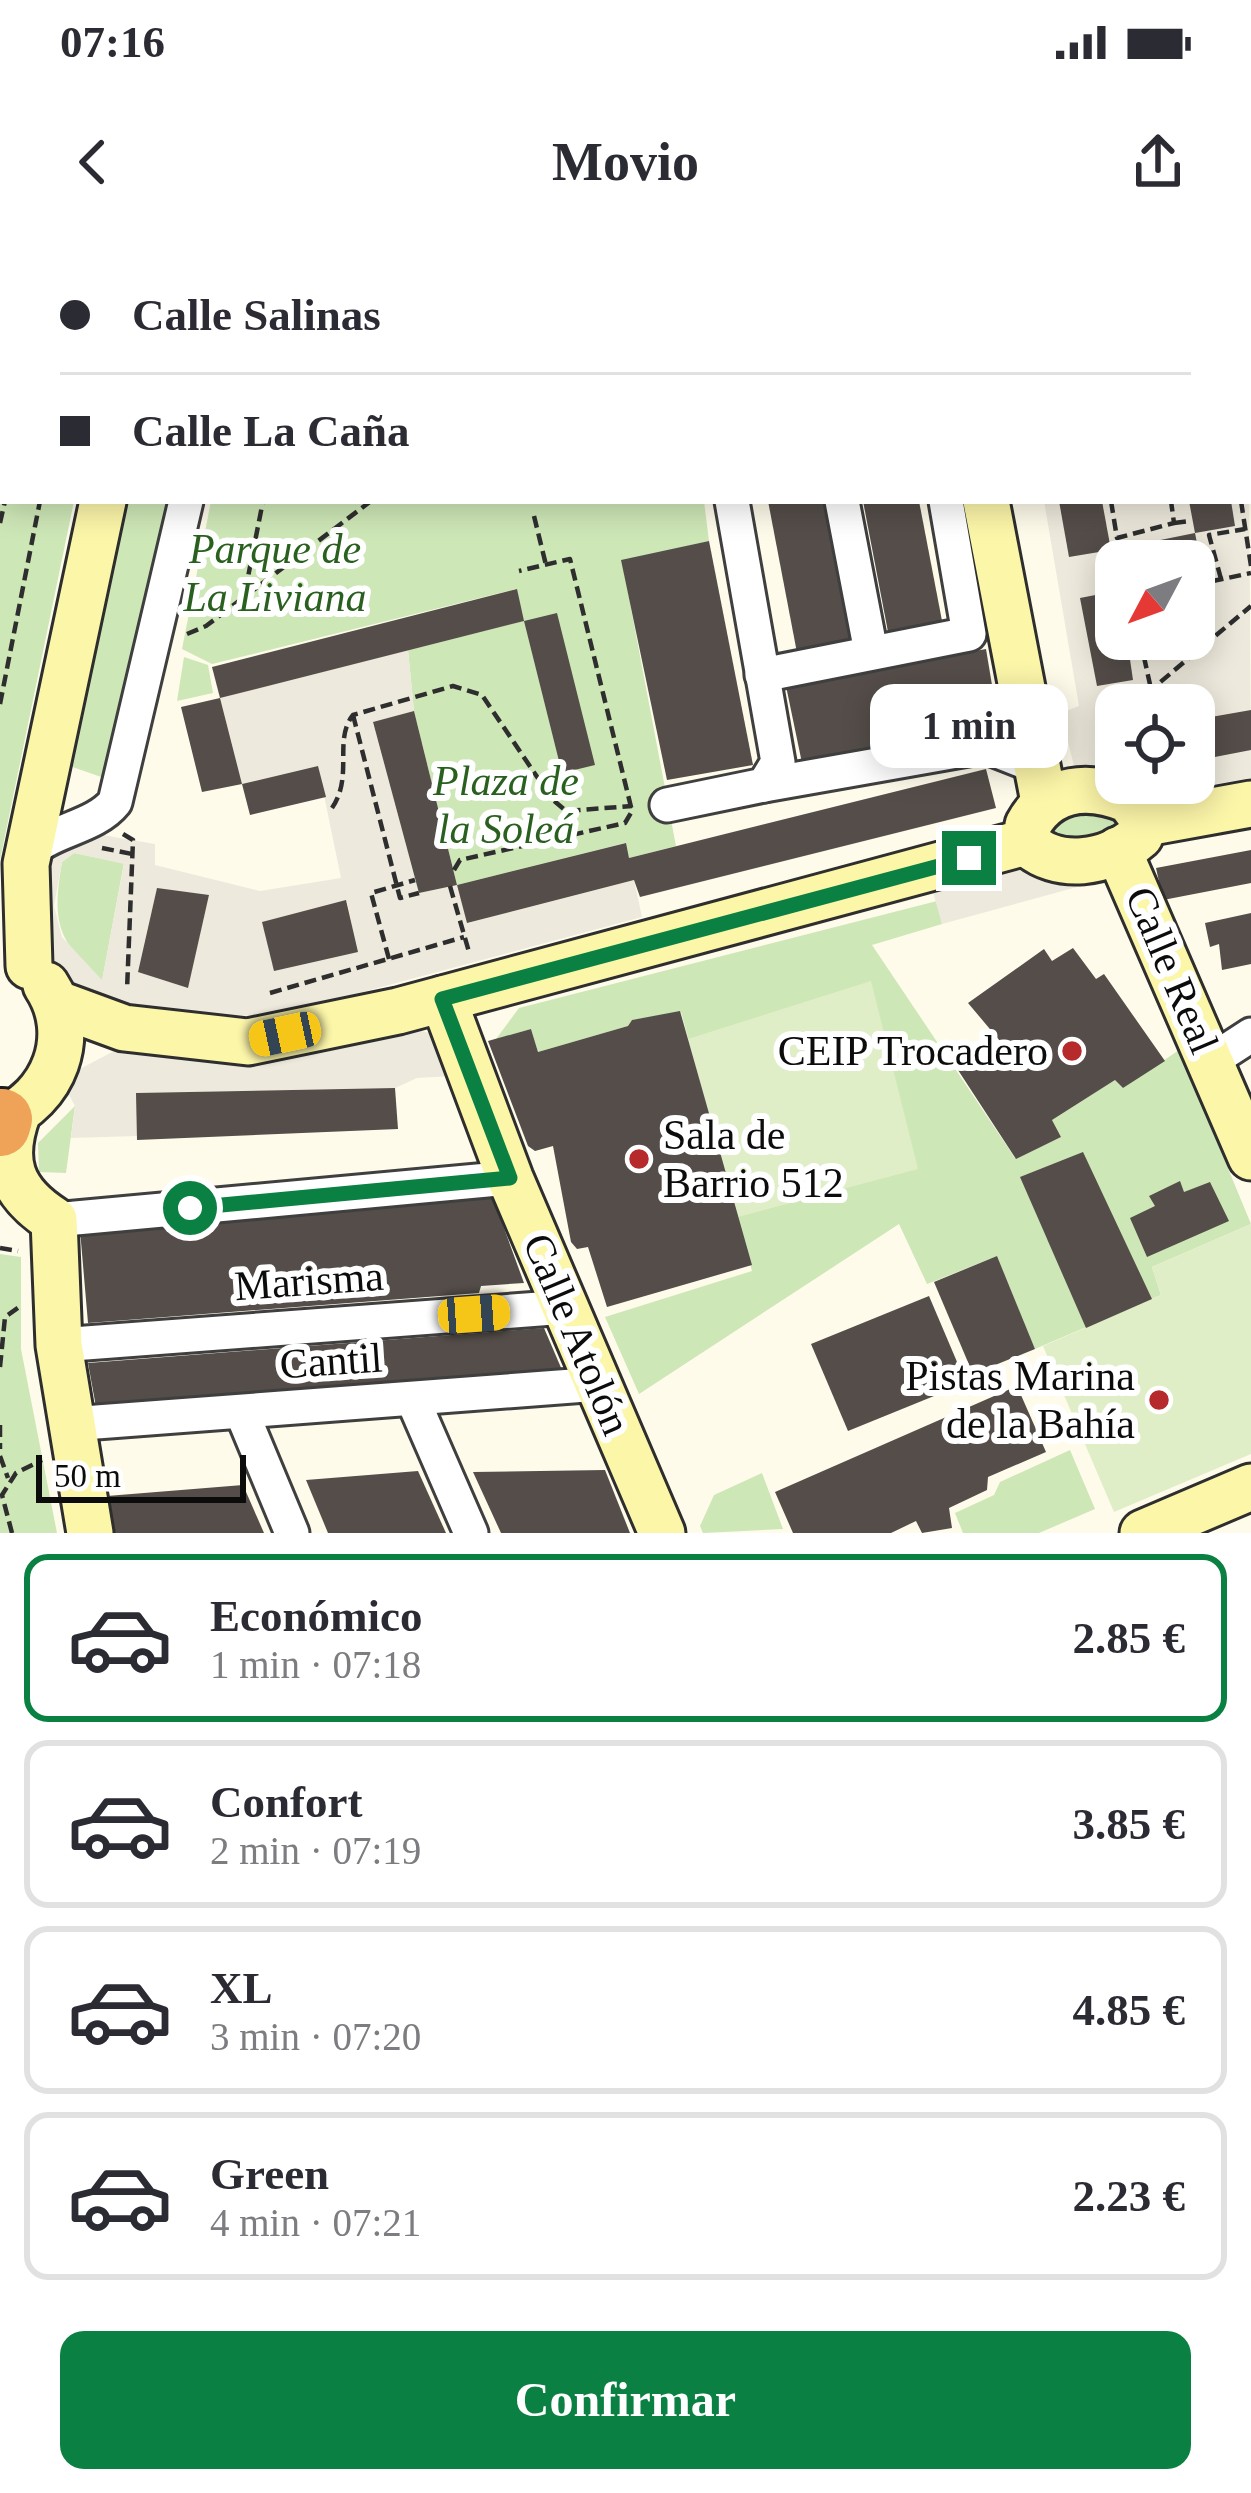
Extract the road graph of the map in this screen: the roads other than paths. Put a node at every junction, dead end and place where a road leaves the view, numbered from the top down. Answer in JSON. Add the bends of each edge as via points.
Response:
{"nodes":[{"id":1,"x":102,"y":504,"type":"edge"},
{"id":2,"x":184,"y":504,"type":"edge"},
{"id":3,"x":733,"y":504,"type":"edge"},
{"id":4,"x":843,"y":504,"type":"edge"},
{"id":5,"x":947,"y":504,"type":"edge"},
{"id":6,"x":987,"y":504,"type":"edge"},
{"id":7,"x":1010,"y":504,"type":"edge"},
{"id":8,"x":871,"y":652,"type":"junction"},
{"id":9,"x":762,"y":674,"type":"junction"},
{"id":10,"x":45,"y":771,"type":"junction"},
{"id":11,"x":771,"y":774,"type":"junction"},
{"id":12,"x":1044,"y":800,"type":"junction"},
{"id":13,"x":1251,"y":804,"type":"edge"},
{"id":14,"x":667,"y":805,"type":"road end"},
{"id":15,"x":95,"y":831,"type":"junction"},
{"id":16,"x":1132,"y":836,"type":"junction"},
{"id":17,"x":18,"y":870,"type":"edge"},
{"id":18,"x":15,"y":956,"type":"edge"},
{"id":19,"x":442,"y":999,"type":"junction"},
{"id":20,"x":56,"y":1003,"type":"junction"},
{"id":21,"x":118,"y":1011,"type":"junction"},
{"id":22,"x":1251,"y":1035,"type":"edge"},
{"id":23,"x":57,"y":1060,"type":"junction"},
{"id":24,"x":1210,"y":1061,"type":"junction"},
{"id":25,"x":5,"y":1119,"type":"edge"},
{"id":26,"x":1251,"y":1157,"type":"edge"},
{"id":27,"x":510,"y":1178,"type":"junction"},
{"id":28,"x":54,"y":1220,"type":"junction"},
{"id":29,"x":566,"y":1307,"type":"junction"},
{"id":30,"x":59,"y":1345,"type":"junction"},
{"id":31,"x":599,"y":1384,"type":"junction"},
{"id":32,"x":413,"y":1400,"type":"junction"},
{"id":33,"x":242,"y":1413,"type":"junction"},
{"id":34,"x":56,"y":1442,"type":"junction"},
{"id":35,"x":1251,"y":1487,"type":"edge"},
{"id":36,"x":90,"y":1533,"type":"edge"},
{"id":37,"x":292,"y":1533,"type":"edge"},
{"id":38,"x":471,"y":1533,"type":"edge"},
{"id":39,"x":662,"y":1533,"type":"edge"},
{"id":40,"x":1142,"y":1533,"type":"edge"}],
"edges":[{"from":1,"to":10,"type":"street"},
{"from":2,"to":15,"type":"street","via":[[115,802]]},
{"from":3,"to":9,"type":"street"},
{"from":4,"to":8,"type":"street"},
{"from":5,"to":8,"type":"street","via":[[969,634]]},
{"from":6,"to":12,"type":"street"},
{"from":7,"to":12,"type":"street","via":[[1060,774]]},
{"from":8,"to":9,"type":"street"},
{"from":9,"to":11,"type":"street"},
{"from":10,"to":15,"type":"street"},
{"from":10,"to":17,"type":"street"},
{"from":11,"to":12,"type":"street","via":[[985,746]]},
{"from":11,"to":14,"type":"street"},
{"from":12,"to":16,"type":"street","via":[[1129,800]]},
{"from":12,"to":16,"type":"street","via":[[1040,855],[1070,862]]},
{"from":12,"to":19,"type":"street"},
{"from":13,"to":16,"type":"street"},
{"from":15,"to":17,"type":"street","via":[[54,832]]},
{"from":16,"to":24,"type":"street","name":"Calle Real"},
{"from":17,"to":18,"type":"street"},
{"from":18,"to":20,"type":"street"},
{"from":19,"to":21,"type":"street","via":[[248,1042]]},
{"from":19,"to":27,"type":"street","name":"Calle Atolón"},
{"from":20,"to":21,"type":"street"},
{"from":20,"to":23,"type":"street","via":[[63,1033]]},
{"from":21,"to":23,"type":"street"},
{"from":22,"to":24,"type":"street"},
{"from":23,"to":25,"type":"street","via":[[44,1088]]},
{"from":24,"to":26,"type":"street","name":"Calle Real"},
{"from":25,"to":28,"type":"street","via":[[8,1172],[26,1201]]},
{"from":27,"to":28,"type":"street"},
{"from":27,"to":29,"type":"street","name":"Calle Atolón"},
{"from":28,"to":30,"type":"street"},
{"from":29,"to":30,"type":"street","name":"Marisma"},
{"from":29,"to":31,"type":"street","name":"Calle Atolón"},
{"from":30,"to":34,"type":"street"},
{"from":31,"to":32,"type":"street","name":"Cantil"},
{"from":31,"to":39,"type":"street","name":"Calle Atolón"},
{"from":32,"to":33,"type":"street","name":"Cantil"},
{"from":32,"to":38,"type":"street"},
{"from":33,"to":34,"type":"street","name":"Cantil"},
{"from":33,"to":37,"type":"street"},
{"from":34,"to":36,"type":"street"},
{"from":35,"to":40,"type":"street"}]}
